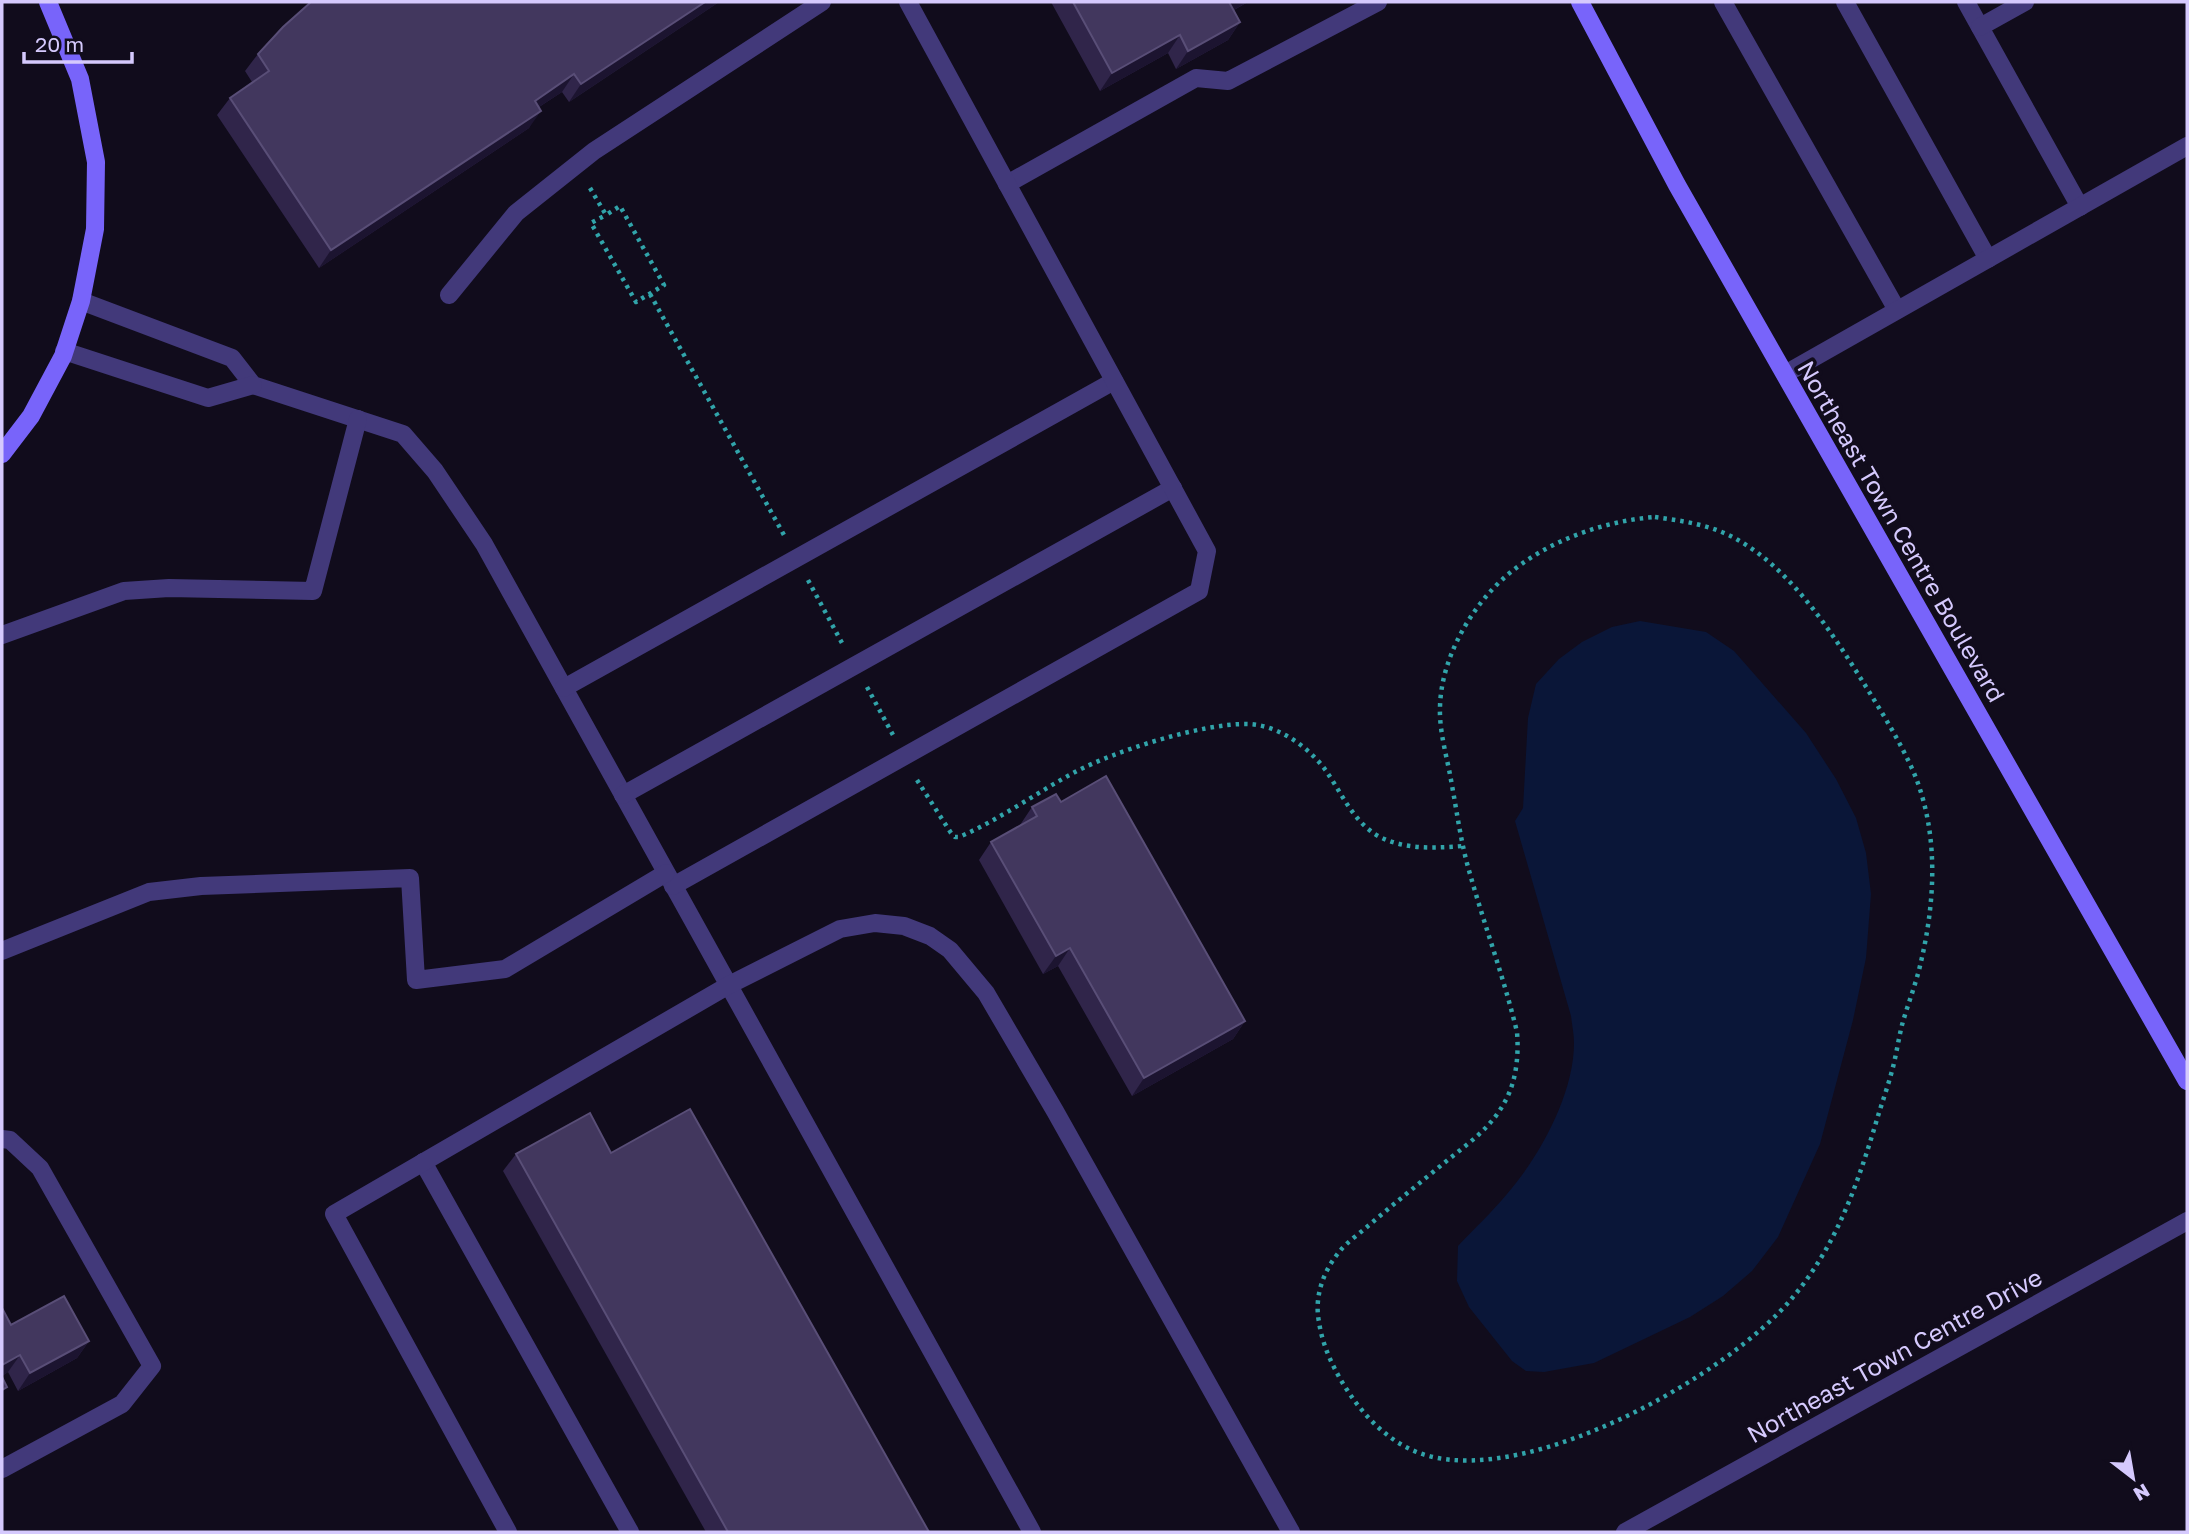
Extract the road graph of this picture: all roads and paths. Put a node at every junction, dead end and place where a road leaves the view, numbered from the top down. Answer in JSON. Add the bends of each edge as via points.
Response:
{"nodes":[{"id":1,"x":48,"y":2,"type":"edge"},
{"id":2,"x":822,"y":2,"type":"edge"},
{"id":3,"x":908,"y":2,"type":"edge"},
{"id":4,"x":1378,"y":2,"type":"edge"},
{"id":5,"x":1580,"y":2,"type":"edge"},
{"id":6,"x":1723,"y":2,"type":"edge"},
{"id":7,"x":1845,"y":2,"type":"edge"},
{"id":8,"x":1966,"y":2,"type":"edge"},
{"id":9,"x":2025,"y":2,"type":"edge"},
{"id":10,"x":1980,"y":27,"type":"junction"},
{"id":11,"x":2187,"y":146,"type":"edge"},
{"id":12,"x":1007,"y":184,"type":"junction"},
{"id":13,"x":590,"y":187,"type":"dead end"},
{"id":14,"x":2080,"y":206,"type":"junction"},
{"id":15,"x":606,"y":215,"type":"junction"},
{"id":16,"x":1988,"y":259,"type":"junction"},
{"id":17,"x":650,"y":294,"type":"junction"},
{"id":18,"x":449,"y":295,"type":"dead end"},
{"id":19,"x":81,"y":301,"type":"junction"},
{"id":20,"x":1897,"y":310,"type":"junction"},
{"id":21,"x":64,"y":351,"type":"junction"},
{"id":22,"x":1785,"y":374,"type":"junction"},
{"id":23,"x":1114,"y":381,"type":"junction"},
{"id":24,"x":253,"y":385,"type":"junction"},
{"id":25,"x":358,"y":419,"type":"junction"},
{"id":26,"x":2,"y":454,"type":"edge"},
{"id":27,"x":1173,"y":488,"type":"junction"},
{"id":28,"x":784,"y":536,"type":"dead end"},
{"id":29,"x":808,"y":580,"type":"dead end"},
{"id":30,"x":2,"y":635,"type":"edge"},
{"id":31,"x":846,"y":650,"type":"dead end"},
{"id":32,"x":866,"y":684,"type":"dead end"},
{"id":33,"x":564,"y":688,"type":"junction"},
{"id":34,"x":898,"y":745,"type":"dead end"},
{"id":35,"x":917,"y":780,"type":"dead end"},
{"id":36,"x":623,"y":795,"type":"junction"},
{"id":37,"x":1464,"y":846,"type":"junction"},
{"id":38,"x":670,"y":879,"type":"junction"},
{"id":39,"x":2,"y":951,"type":"edge"},
{"id":40,"x":729,"y":985,"type":"junction"},
{"id":41,"x":2187,"y":1081,"type":"edge"},
{"id":42,"x":2,"y":1139,"type":"edge"},
{"id":43,"x":423,"y":1162,"type":"junction"},
{"id":44,"x":2187,"y":1221,"type":"edge"},
{"id":45,"x":2,"y":1469,"type":"edge"},
{"id":46,"x":508,"y":1532,"type":"edge"},
{"id":47,"x":630,"y":1532,"type":"edge"},
{"id":48,"x":1032,"y":1532,"type":"edge"},
{"id":49,"x":1291,"y":1532,"type":"edge"},
{"id":50,"x":1625,"y":1532,"type":"edge"}],
"edges":[{"from":1,"to":19,"type":"street","via":[[79,79],[96,162],[94,229]]},
{"from":2,"to":18,"type":"street","via":[[594,151],[516,213]]},
{"from":3,"to":12,"type":"street"},
{"from":4,"to":12,"type":"street","via":[[1228,81],[1196,78]]},
{"from":5,"to":22,"type":"street","name":"Northeast Town Centre Boulevard"},
{"from":6,"to":20,"type":"street"},
{"from":7,"to":16,"type":"street"},
{"from":8,"to":10,"type":"street"},
{"from":9,"to":10,"type":"street"},
{"from":10,"to":14,"type":"street"},
{"from":11,"to":14,"type":"street"},
{"from":12,"to":23,"type":"street"},
{"from":13,"to":15,"type":"path"},
{"from":14,"to":16,"type":"street"},
{"from":15,"to":17,"type":"path","via":[[620,206],[664,285]]},
{"from":15,"to":17,"type":"path","via":[[591,223],[597,234],[636,302]]},
{"from":16,"to":20,"type":"street"},
{"from":17,"to":28,"type":"path"},
{"from":19,"to":21,"type":"street"},
{"from":19,"to":24,"type":"street","via":[[232,358]]},
{"from":20,"to":22,"type":"street"},
{"from":21,"to":24,"type":"street","via":[[208,398]]},
{"from":21,"to":26,"type":"street","via":[[31,416]]},
{"from":22,"to":41,"type":"street","name":"Northeast Town Centre Boulevard"},
{"from":23,"to":27,"type":"street"},
{"from":23,"to":33,"type":"street"},
{"from":24,"to":25,"type":"street"},
{"from":25,"to":30,"type":"street","via":[[313,591],[169,588],[124,592]]},
{"from":25,"to":33,"type":"street","via":[[402,434],[435,471],[484,544]]},
{"from":27,"to":36,"type":"street"},
{"from":27,"to":38,"type":"street","via":[[1207,551],[1199,591]]},
{"from":29,"to":31,"type":"path"},
{"from":32,"to":34,"type":"path"},
{"from":33,"to":36,"type":"street"},
{"from":35,"to":37,"type":"path","via":[[951,833],[959,837],[1078,771],[1149,743],[1209,728],[1264,726],[1309,752],[1354,813],[1380,837],[1415,847]]},
{"from":36,"to":38,"type":"street"},
{"from":37,"to":37,"type":"path","via":[[1517,1032],[1512,1086],[1506,1102],[1475,1139],[1339,1252],[1320,1285],[1318,1321],[1346,1388],[1387,1436],[1436,1458],[1470,1461],[1555,1446],[1638,1411],[1721,1360],[1792,1298],[1835,1234],[1861,1171],[1920,965],[1933,873],[1926,814],[1914,774],[1852,664],[1806,600],[1742,542],[1702,525],[1655,517],[1593,530],[1525,559],[1488,594],[1461,635],[1449,664],[1440,708]]},
{"from":38,"to":39,"type":"street","via":[[505,969],[416,980],[411,878],[149,892]]},
{"from":38,"to":40,"type":"street"},
{"from":40,"to":43,"type":"street"},
{"from":40,"to":48,"type":"street"},
{"from":40,"to":49,"type":"street","via":[[840,929],[875,923],[904,926],[950,950],[993,1004]]},
{"from":42,"to":45,"type":"street","via":[[10,1140],[40,1168],[152,1366],[122,1404]]},
{"from":43,"to":46,"type":"street","via":[[334,1214]]},
{"from":43,"to":47,"type":"street"},
{"from":44,"to":50,"type":"street","name":"Northeast Town Centre Drive"}]}
